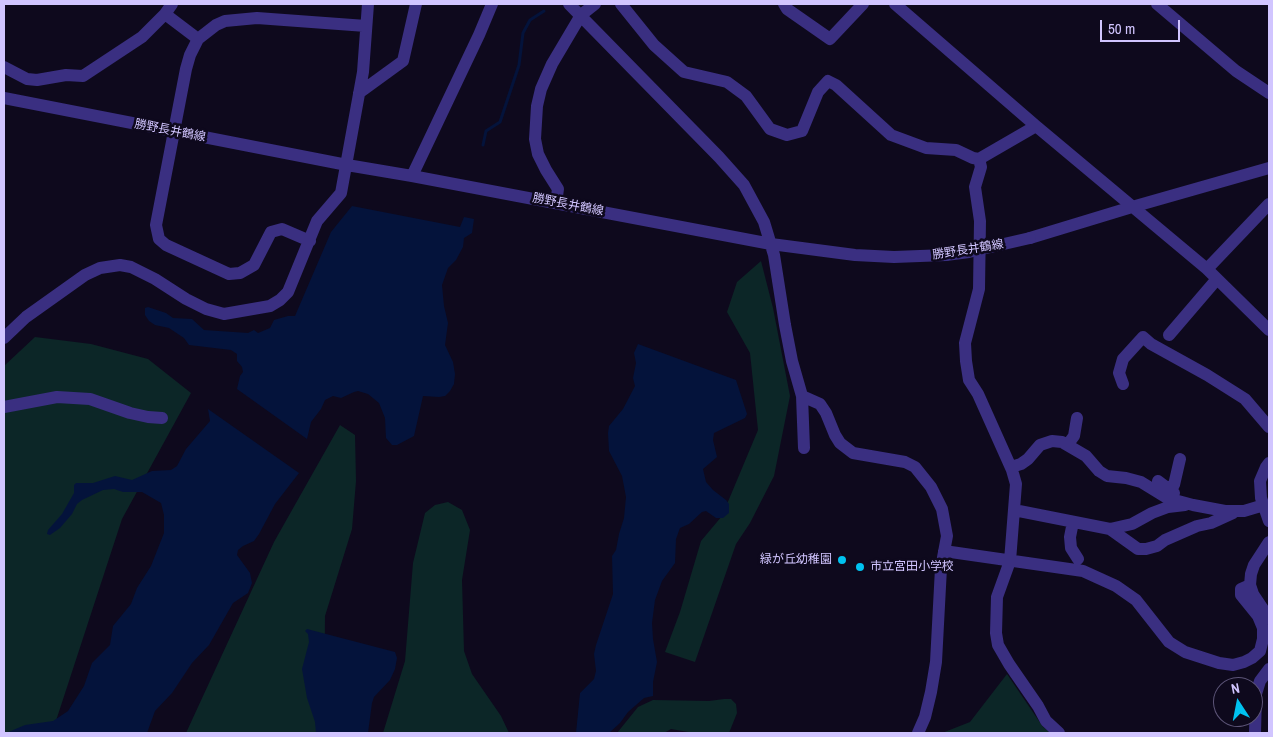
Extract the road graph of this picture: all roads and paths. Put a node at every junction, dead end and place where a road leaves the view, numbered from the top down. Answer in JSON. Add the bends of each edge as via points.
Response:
{"nodes":[{"id":1,"x":368,"y":4,"type":"edge"},
{"id":2,"x":416,"y":4,"type":"edge"},
{"id":3,"x":492,"y":4,"type":"edge"},
{"id":4,"x":569,"y":4,"type":"edge"},
{"id":5,"x":596,"y":4,"type":"edge"},
{"id":6,"x":621,"y":4,"type":"edge"},
{"id":7,"x":784,"y":4,"type":"edge"},
{"id":8,"x":863,"y":4,"type":"edge"},
{"id":9,"x":895,"y":4,"type":"edge"},
{"id":10,"x":1157,"y":4,"type":"edge"},
{"id":11,"x":169,"y":9,"type":"edge"},
{"id":12,"x":581,"y":15,"type":"junction"},
{"id":13,"x":366,"y":26,"type":"junction"},
{"id":14,"x":198,"y":39,"type":"junction"},
{"id":15,"x":4,"y":67,"type":"edge"},
{"id":16,"x":359,"y":93,"type":"junction"},
{"id":17,"x":1269,"y":93,"type":"edge"},
{"id":18,"x":4,"y":98,"type":"edge"},
{"id":19,"x":1036,"y":126,"type":"junction"},
{"id":20,"x":174,"y":131,"type":"junction"},
{"id":21,"x":979,"y":159,"type":"junction"},
{"id":22,"x":346,"y":165,"type":"junction"},
{"id":23,"x":1269,"y":168,"type":"edge"},
{"id":24,"x":412,"y":176,"type":"junction"},
{"id":25,"x":556,"y":203,"type":"junction"},
{"id":26,"x":1269,"y":204,"type":"edge"},
{"id":27,"x":1132,"y":206,"type":"junction"},
{"id":28,"x":310,"y":241,"type":"junction"},
{"id":29,"x":771,"y":244,"type":"junction"},
{"id":30,"x":1207,"y":269,"type":"junction"},
{"id":31,"x":1217,"y":279,"type":"junction"},
{"id":32,"x":1269,"y":330,"type":"edge"},
{"id":33,"x":1169,"y":335,"type":"dead end"},
{"id":34,"x":4,"y":338,"type":"edge"},
{"id":35,"x":1123,"y":384,"type":"dead end"},
{"id":36,"x":802,"y":396,"type":"junction"},
{"id":37,"x":4,"y":407,"type":"edge"},
{"id":38,"x":162,"y":418,"type":"dead end"},
{"id":39,"x":1077,"y":418,"type":"dead end"},
{"id":40,"x":1269,"y":427,"type":"edge"},
{"id":41,"x":1068,"y":444,"type":"junction"},
{"id":42,"x":804,"y":448,"type":"dead end"},
{"id":43,"x":1180,"y":459,"type":"dead end"},
{"id":44,"x":1269,"y":463,"type":"edge"},
{"id":45,"x":1011,"y":467,"type":"junction"},
{"id":46,"x":1190,"y":504,"type":"junction"},
{"id":47,"x":1264,"y":505,"type":"junction"},
{"id":48,"x":1014,"y":510,"type":"junction"},
{"id":49,"x":1237,"y":511,"type":"junction"},
{"id":50,"x":1269,"y":521,"type":"edge"},
{"id":51,"x":1073,"y":522,"type":"junction"},
{"id":52,"x":1110,"y":529,"type":"junction"},
{"id":53,"x":1269,"y":542,"type":"edge"},
{"id":54,"x":944,"y":551,"type":"junction"},
{"id":55,"x":1078,"y":558,"type":"dead end"},
{"id":56,"x":1010,"y":561,"type":"junction"},
{"id":57,"x":1250,"y":585,"type":"junction"},
{"id":58,"x":1269,"y":618,"type":"edge"},
{"id":59,"x":1269,"y":669,"type":"edge"},
{"id":60,"x":918,"y":733,"type":"edge"},
{"id":61,"x":1059,"y":733,"type":"edge"},
{"id":62,"x":1255,"y":733,"type":"edge"}],
"edges":[{"from":1,"to":13,"type":"street"},
{"from":2,"to":16,"type":"street","via":[[403,61]]},
{"from":3,"to":24,"type":"street"},
{"from":4,"to":12,"type":"street"},
{"from":5,"to":12,"type":"street"},
{"from":6,"to":21,"type":"street","via":[[654,45],[684,72],[727,82],[746,96],[770,129],[787,135],[802,131],[818,92],[828,81],[836,84],[891,135],[926,148],[956,150]]},
{"from":7,"to":8,"type":"street","via":[[830,39]]},
{"from":9,"to":19,"type":"street"},
{"from":10,"to":17,"type":"street","via":[[1236,71]]},
{"from":11,"to":14,"type":"street"},
{"from":11,"to":15,"type":"street","via":[[142,37],[84,76],[32,80]]},
{"from":12,"to":25,"type":"street","via":[[552,64],[540,90],[537,106],[535,139],[538,154],[558,189]]},
{"from":12,"to":29,"type":"street","via":[[744,186],[764,222]]},
{"from":13,"to":14,"type":"street","via":[[244,18],[216,25]]},
{"from":13,"to":16,"type":"street"},
{"from":14,"to":20,"type":"street","via":[[186,69]]},
{"from":16,"to":22,"type":"street"},
{"from":18,"to":20,"type":"street","name":"勝野長井鶴線"},
{"from":19,"to":21,"type":"street"},
{"from":19,"to":27,"type":"street"},
{"from":20,"to":22,"type":"street","name":"勝野長井鶴線"},
{"from":20,"to":28,"type":"street","via":[[156,225],[159,239],[166,245],[229,274],[240,273],[254,265],[270,232],[282,229]]},
{"from":21,"to":45,"type":"street","via":[[981,167],[975,187],[980,221],[979,289],[965,342],[966,361],[969,380]]},
{"from":22,"to":24,"type":"street","name":"勝野長井鶴線"},
{"from":22,"to":28,"type":"street","via":[[341,193],[318,222]]},
{"from":23,"to":27,"type":"street","name":"勝野長井鶴線"},
{"from":24,"to":25,"type":"street","name":"勝野長井鶴線"},
{"from":25,"to":29,"type":"street","name":"勝野長井鶴線"},
{"from":26,"to":30,"type":"street"},
{"from":27,"to":29,"type":"street","name":"勝野長井鶴線","bridge":true,"via":[[1030,238],[946,255],[903,258],[855,255]]},
{"from":27,"to":30,"type":"street"},
{"from":28,"to":34,"type":"street","via":[[288,292],[270,306],[224,314],[186,300],[155,279],[120,265],[100,268],[85,275],[26,316]]},
{"from":29,"to":36,"type":"street","via":[[790,352]]},
{"from":30,"to":31,"type":"street"},
{"from":31,"to":32,"type":"street"},
{"from":31,"to":33,"type":"street"},
{"from":35,"to":40,"type":"street","via":[[1119,373],[1123,359],[1143,337],[1245,399]]},
{"from":36,"to":42,"type":"street"},
{"from":36,"to":54,"type":"street","via":[[820,404],[840,443],[853,453],[905,462],[915,467],[942,509],[946,536]]},
{"from":37,"to":38,"type":"street","via":[[65,397],[90,399],[130,413]]},
{"from":39,"to":41,"type":"street","via":[[1074,436]]},
{"from":41,"to":45,"type":"street","via":[[1052,441],[1040,445],[1028,459]]},
{"from":41,"to":46,"type":"street","via":[[1107,476],[1141,482],[1167,498]]},
{"from":43,"to":46,"type":"street","via":[[1174,485],[1162,485]]},
{"from":44,"to":47,"type":"street","via":[[1260,481]]},
{"from":45,"to":48,"type":"street","via":[[1016,484]]},
{"from":46,"to":49,"type":"street"},
{"from":46,"to":52,"type":"street","via":[[1168,507],[1132,524]]},
{"from":47,"to":49,"type":"street"},
{"from":47,"to":50,"type":"street"},
{"from":48,"to":51,"type":"street"},
{"from":48,"to":56,"type":"street"},
{"from":49,"to":52,"type":"street","via":[[1146,550],[1138,549]]},
{"from":51,"to":52,"type":"street"},
{"from":51,"to":55,"type":"street","via":[[1071,548]]},
{"from":53,"to":57,"type":"street","via":[[1254,565]]},
{"from":54,"to":56,"type":"street"},
{"from":54,"to":60,"type":"street","via":[[936,662],[925,717]]},
{"from":56,"to":57,"type":"street","via":[[1083,571],[1116,586],[1136,600],[1169,642],[1185,652],[1233,665],[1252,658],[1260,651],[1263,639],[1258,616],[1241,595],[1241,589]]},
{"from":56,"to":61,"type":"street","via":[[998,597],[998,646],[1046,721]]},
{"from":57,"to":58,"type":"street"},
{"from":59,"to":62,"type":"street","via":[[1256,694]]}]}
